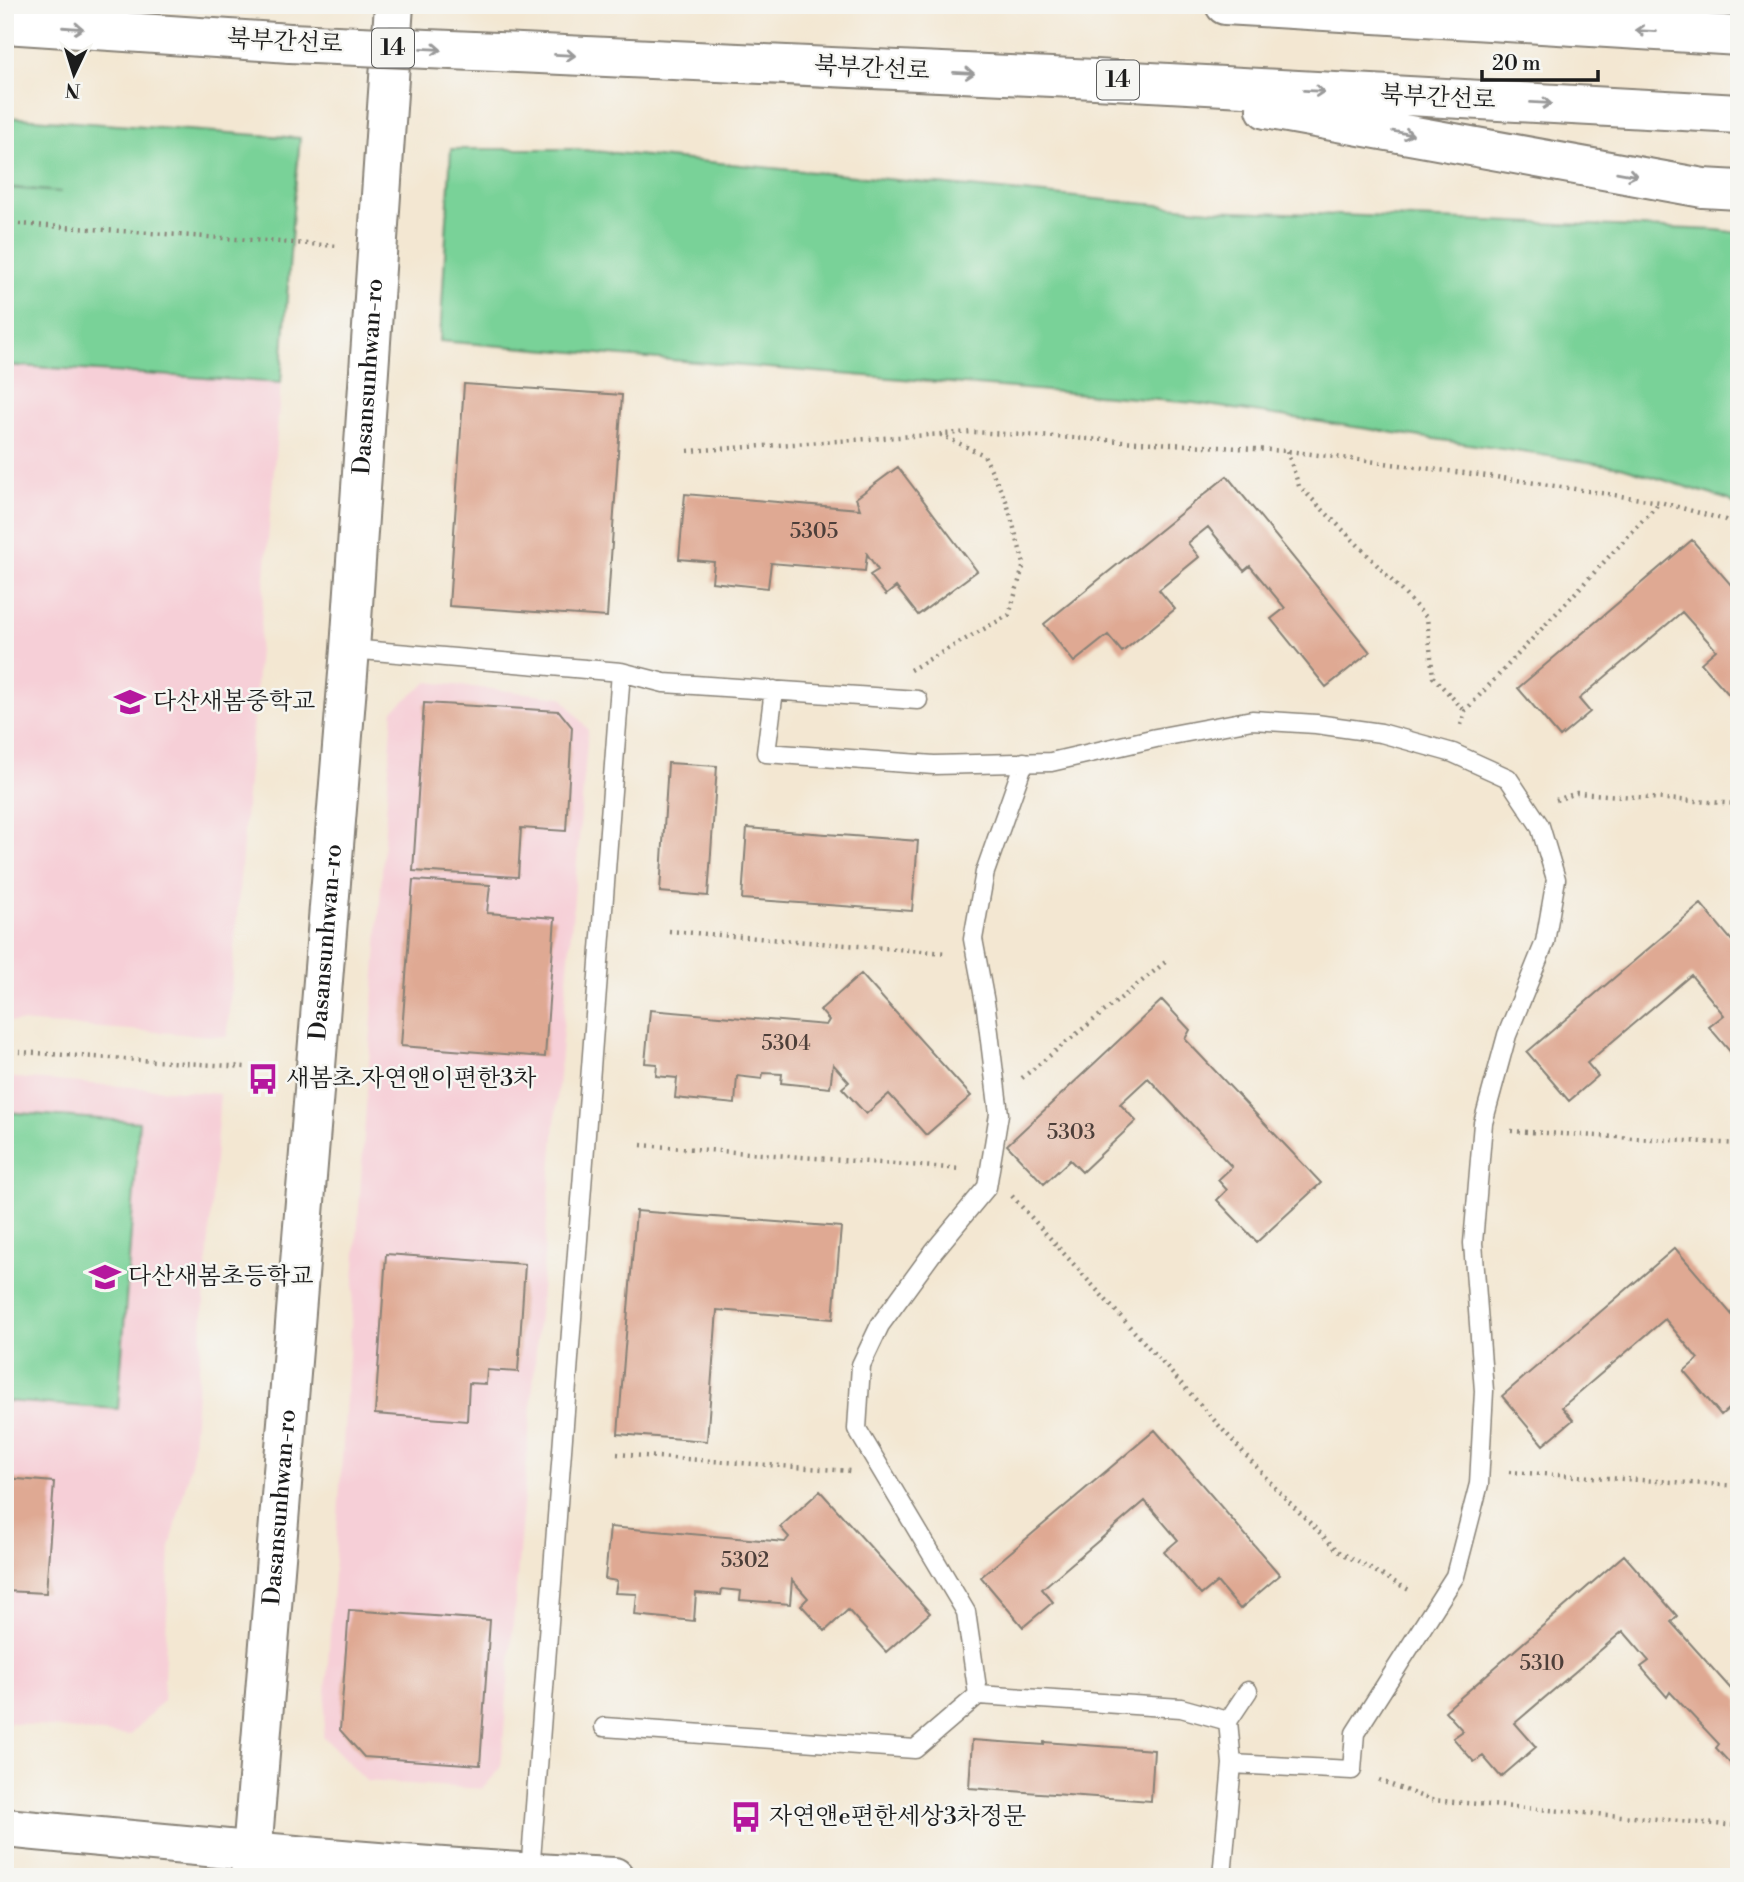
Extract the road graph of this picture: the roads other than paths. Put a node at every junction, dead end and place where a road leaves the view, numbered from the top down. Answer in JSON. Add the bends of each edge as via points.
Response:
{"nodes":[{"id":1,"x":394,"y":5,"type":"edge"},
{"id":2,"x":1225,"y":5,"type":"edge"},
{"id":3,"x":5,"y":24,"type":"edge"},
{"id":4,"x":1739,"y":36,"type":"edge"},
{"id":5,"x":1095,"y":79,"type":"junction"},
{"id":6,"x":1739,"y":114,"type":"edge"},
{"id":7,"x":1739,"y":190,"type":"edge"},
{"id":8,"x":349,"y":649,"type":"junction"},
{"id":9,"x":621,"y":672,"type":"junction"},
{"id":10,"x":774,"y":690,"type":"junction"},
{"id":11,"x":918,"y":700,"type":"dead end"},
{"id":12,"x":1024,"y":762,"type":"junction"},
{"id":13,"x":1248,"y":1691,"type":"dead end"},
{"id":14,"x":978,"y":1695,"type":"junction"},
{"id":15,"x":1228,"y":1721,"type":"junction"},
{"id":16,"x":604,"y":1727,"type":"dead end"},
{"id":17,"x":1232,"y":1764,"type":"junction"},
{"id":18,"x":5,"y":1828,"type":"edge"},
{"id":19,"x":250,"y":1864,"type":"edge"},
{"id":20,"x":530,"y":1873,"type":"junction"},
{"id":21,"x":614,"y":1877,"type":"edge"},
{"id":22,"x":1222,"y":1877,"type":"edge"}],
"edges":[{"from":1,"to":8,"type":"main road","name":"Dasansunhwan-ro"},
{"from":4,"to":2,"type":"main road","one_way":true},
{"from":3,"to":5,"type":"main road","name":"북부간선로","number":"14","one_way":true,"bridge":true,"via":[[290,43]]},
{"from":5,"to":6,"type":"main road","name":"북부간선로","number":"14","one_way":true},
{"from":5,"to":7,"type":"main road","one_way":true,"via":[[1703,188]]},
{"from":8,"to":9,"type":"lane"},
{"from":8,"to":19,"type":"main road","name":"Dasansunhwan-ro"},
{"from":9,"to":10,"type":"lane","via":[[664,682]]},
{"from":9,"to":20,"type":"lane"},
{"from":10,"to":11,"type":"lane"},
{"from":10,"to":12,"type":"lane","via":[[766,753],[934,765]]},
{"from":12,"to":14,"type":"lane","via":[[985,872],[972,939],[999,1114],[987,1187],[880,1325],[862,1365],[857,1429],[965,1612]]},
{"from":12,"to":17,"type":"lane","via":[[1051,762],[1252,720],[1381,733],[1453,753],[1508,778],[1540,826],[1556,879],[1545,942],[1507,1035],[1482,1129],[1473,1243],[1484,1391],[1480,1470],[1455,1576],[1354,1733],[1352,1770]]},
{"from":13,"to":15,"type":"lane"},
{"from":14,"to":15,"type":"lane","via":[[1181,1708]]},
{"from":14,"to":16,"type":"lane","via":[[915,1749]]},
{"from":15,"to":17,"type":"lane"},
{"from":17,"to":22,"type":"lane"},
{"from":18,"to":19,"type":"main road"},
{"from":19,"to":20,"type":"main road"},
{"from":20,"to":21,"type":"main road"}]}
